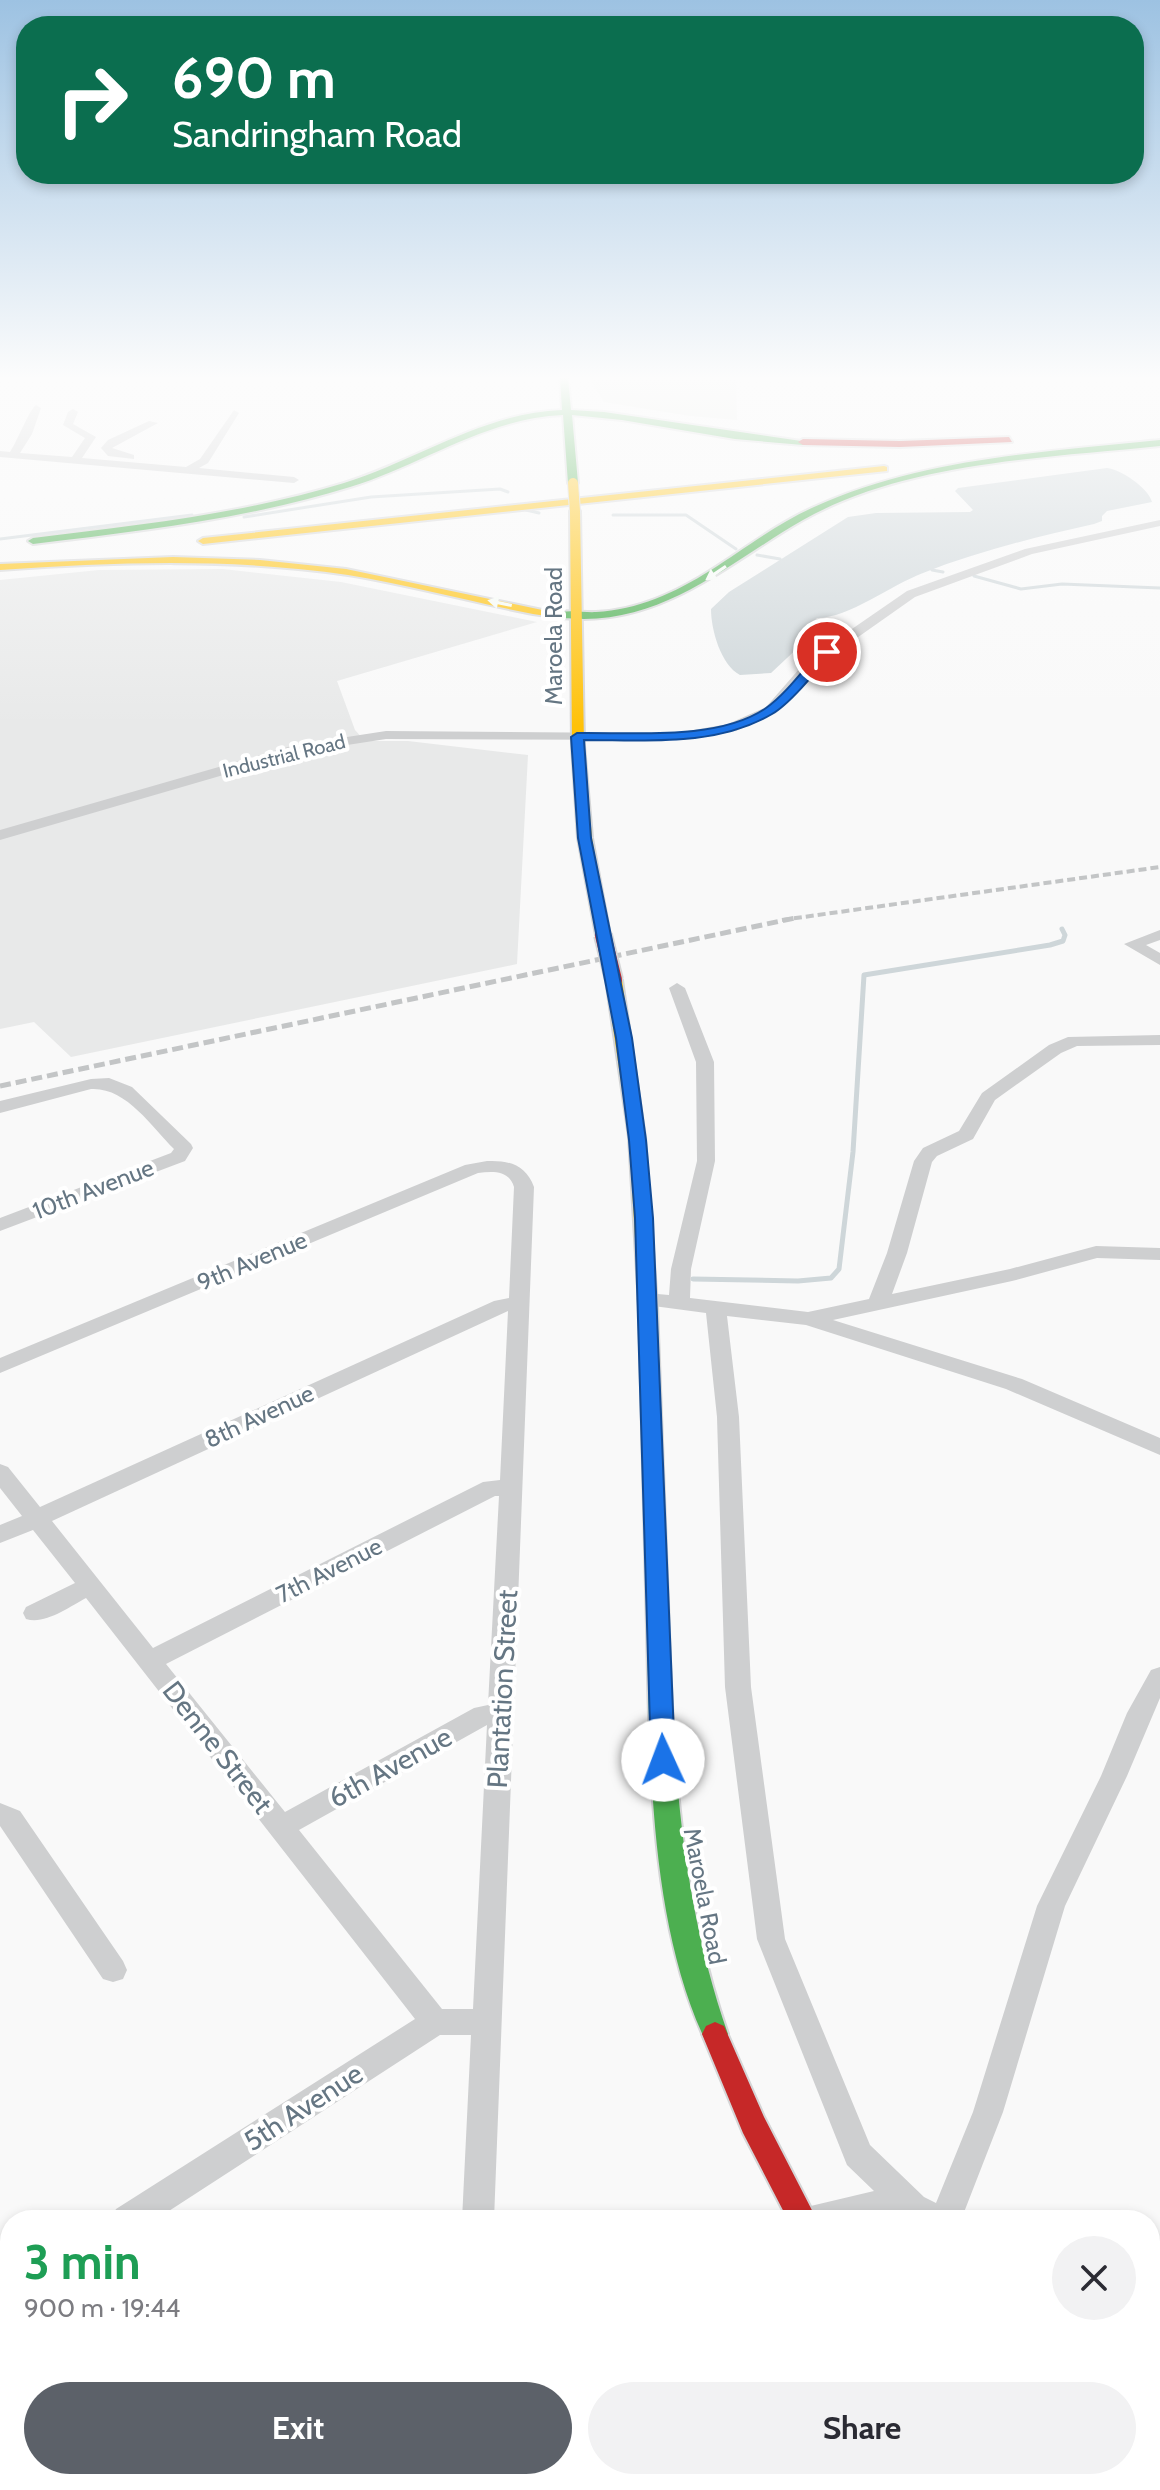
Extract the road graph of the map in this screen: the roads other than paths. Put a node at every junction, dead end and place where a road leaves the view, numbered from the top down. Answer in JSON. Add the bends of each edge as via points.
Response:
{"nodes":[{"id":1,"x":312,"y":494,"type":"edge"},
{"id":2,"x":514,"y":494,"type":"edge"},
{"id":3,"x":574,"y":494,"type":"edge"},
{"id":4,"x":668,"y":494,"type":"edge"},
{"id":5,"x":858,"y":494,"type":"edge"},
{"id":6,"x":1160,"y":523,"type":"edge"},
{"id":7,"x":8,"y":546,"type":"edge"},
{"id":8,"x":0,"y":565,"type":"edge"},
{"id":9,"x":577,"y":617,"type":"junction"},
{"id":10,"x":577,"y":737,"type":"junction"},
{"id":11,"x":0,"y":835,"type":"edge"},
{"id":12,"x":1160,"y":935,"type":"edge"},
{"id":13,"x":1160,"y":960,"type":"edge"},
{"id":14,"x":677,"y":988,"type":"dead end"},
{"id":15,"x":1160,"y":1040,"type":"edge"},
{"id":16,"x":0,"y":1107,"type":"edge"},
{"id":17,"x":506,"y":1168,"type":"joint"},
{"id":18,"x":0,"y":1225,"type":"edge"},
{"id":19,"x":1160,"y":1254,"type":"edge"},
{"id":20,"x":646,"y":1299,"type":"junction"},
{"id":21,"x":679,"y":1302,"type":"junction"},
{"id":22,"x":519,"y":1303,"type":"junction"},
{"id":23,"x":878,"y":1304,"type":"junction"},
{"id":24,"x":716,"y":1307,"type":"junction"},
{"id":25,"x":808,"y":1319,"type":"junction"},
{"id":26,"x":0,"y":1366,"type":"edge"},
{"id":27,"x":1160,"y":1447,"type":"edge"},
{"id":28,"x":0,"y":1472,"type":"edge"},
{"id":29,"x":511,"y":1487,"type":"junction"},
{"id":30,"x":36,"y":1518,"type":"junction"},
{"id":31,"x":0,"y":1535,"type":"edge"},
{"id":32,"x":90,"y":1586,"type":"junction"},
{"id":33,"x":35,"y":1613,"type":"dead end"},
{"id":34,"x":149,"y":1661,"type":"junction"},
{"id":35,"x":1160,"y":1677,"type":"edge"},
{"id":36,"x":500,"y":1715,"type":"junction"},
{"id":37,"x":0,"y":1814,"type":"edge"},
{"id":38,"x":281,"y":1827,"type":"junction"},
{"id":39,"x":113,"y":1970,"type":"dead end"},
{"id":40,"x":435,"y":2022,"type":"junction"},
{"id":41,"x":487,"y":2022,"type":"junction"},
{"id":42,"x":900,"y":2197,"type":"junction"},
{"id":43,"x":143,"y":2210,"type":"edge"},
{"id":44,"x":478,"y":2210,"type":"edge"},
{"id":45,"x":797,"y":2210,"type":"edge"},
{"id":46,"x":856,"y":2210,"type":"edge"},
{"id":47,"x":917,"y":2210,"type":"edge"},
{"id":48,"x":950,"y":2210,"type":"edge"}],
"edges":[{"from":1,"to":7,"type":"main road","via":[[267,507]]},
{"from":2,"to":7,"type":"main road"},
{"from":3,"to":9,"type":"main road","name":"Maroela Road","bridge":true},
{"from":4,"to":8,"type":"main road"},
{"from":5,"to":9,"type":"main road","one_way":true,"via":[[804,515],[687,590],[637,607]]},
{"from":6,"to":10,"type":"street","name":"Industrial Road","via":[[1029,551],[911,594],[812,663],[771,710],[731,728],[682,736]]},
{"from":9,"to":8,"type":"main road","one_way":true,"via":[[279,563],[142,558]]},
{"from":9,"to":10,"type":"main road","name":"Maroela Road"},
{"from":10,"to":11,"type":"street","name":"Industrial Road","via":[[414,734],[325,742]]},
{"from":10,"to":20,"type":"main road","name":"Maroela Road","bridge":true,"via":[[585,838],[614,980],[638,1140]]},
{"from":12,"to":13,"type":"street","via":[[1132,944]]},
{"from":14,"to":21,"type":"street","via":[[705,1062],[706,1161],[681,1269]]},
{"from":15,"to":23,"type":"street","via":[[1074,1041],[988,1097],[966,1135],[937,1147],[923,1161]]},
{"from":16,"to":18,"type":"street","name":"10th Avenue","via":[[109,1083],[122,1087],[184,1150],[178,1157]]},
{"from":17,"to":22,"type":"street","name":"Plantation Street","via":[[524,1182]]},
{"from":17,"to":26,"type":"street","name":"9th Avenue","via":[[472,1169]]},
{"from":19,"to":23,"type":"street","via":[[1096,1252]]},
{"from":20,"to":21,"type":"street"},
{"from":20,"to":45,"type":"main road","name":"Maroela Road","via":[[669,1844],[689,1956],[707,2013],[754,2131]]},
{"from":21,"to":24,"type":"street"},
{"from":22,"to":29,"type":"street","name":"Plantation Street"},
{"from":22,"to":30,"type":"street","name":"8th Avenue","via":[[501,1306]]},
{"from":23,"to":25,"type":"street"},
{"from":24,"to":25,"type":"street"},
{"from":24,"to":42,"type":"street","via":[[728,1417],[738,1687],[771,1939],[858,2155]]},
{"from":25,"to":27,"type":"street","via":[[1003,1380]]},
{"from":28,"to":30,"type":"street","name":"Denne Street"},
{"from":29,"to":34,"type":"street","name":"7th Avenue","via":[[491,1488]]},
{"from":29,"to":36,"type":"street","name":"Plantation Street"},
{"from":30,"to":31,"type":"street","name":"8th Avenue"},
{"from":30,"to":32,"type":"street","name":"Denne Street"},
{"from":32,"to":33,"type":"street"},
{"from":32,"to":34,"type":"street","name":"Denne Street"},
{"from":34,"to":38,"type":"street","name":"Denne Street"},
{"from":35,"to":48,"type":"street","via":[[1147,1695],[1045,1924],[994,2090]]},
{"from":36,"to":38,"type":"street","name":"6th Avenue","via":[[483,1715]]},
{"from":36,"to":41,"type":"street","name":"Plantation Street"},
{"from":37,"to":39,"type":"street","via":[[10,1819]]},
{"from":38,"to":40,"type":"street","name":"Denne Street"},
{"from":40,"to":41,"type":"street"},
{"from":40,"to":43,"type":"street","name":"5th Avenue"},
{"from":41,"to":44,"type":"street","name":"Plantation Street"},
{"from":42,"to":46,"type":"street"},
{"from":42,"to":47,"type":"street"}]}
